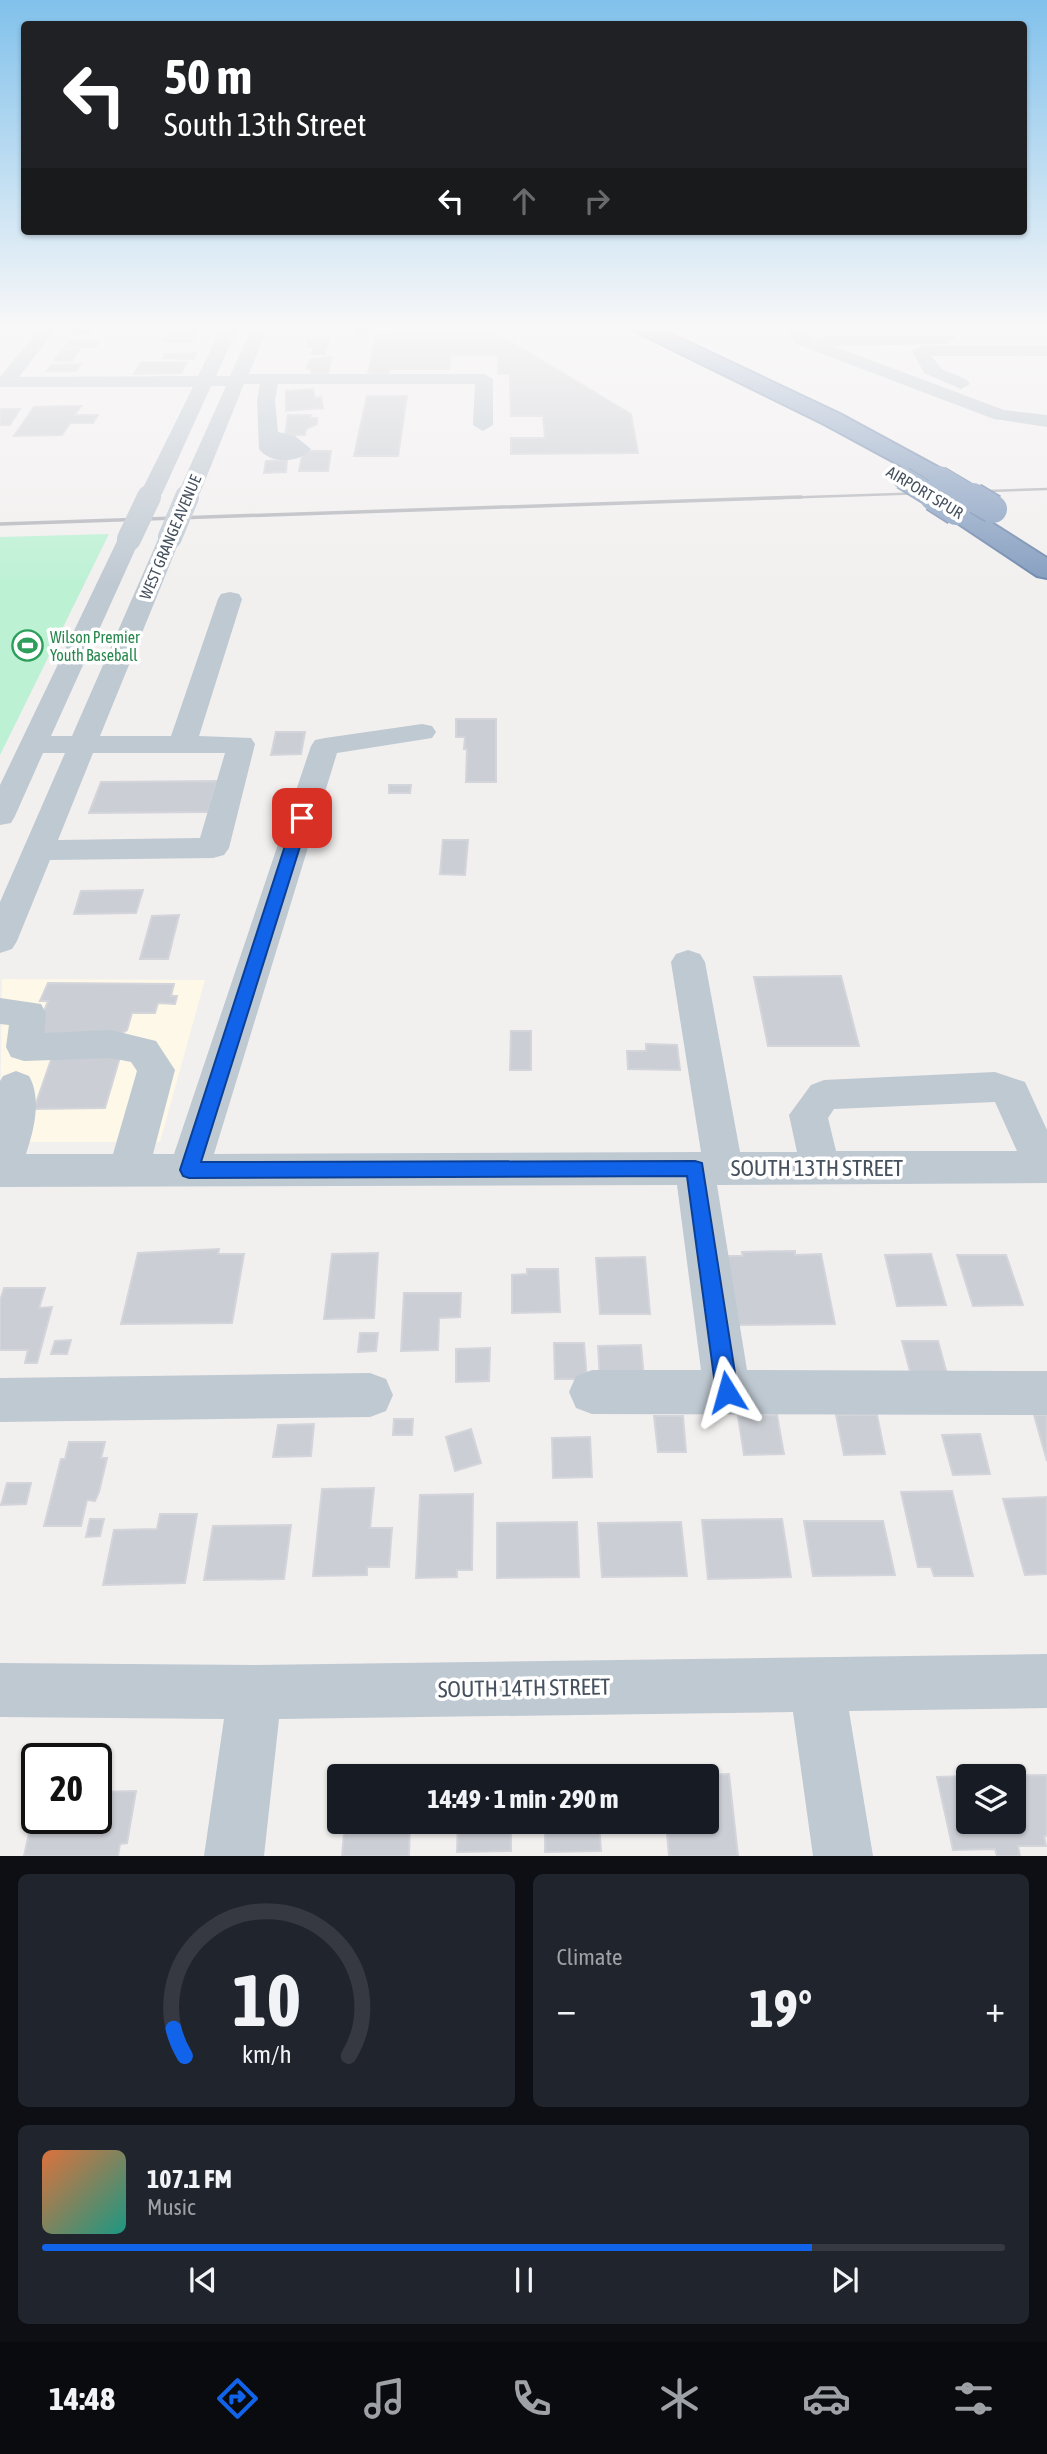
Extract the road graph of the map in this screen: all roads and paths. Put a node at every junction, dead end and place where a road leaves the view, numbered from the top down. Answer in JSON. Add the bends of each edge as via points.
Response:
{"nodes":[{"id":1,"x":189,"y":414,"type":"edge"},
{"id":2,"x":223,"y":414,"type":"edge"},
{"id":3,"x":267,"y":414,"type":"edge"},
{"id":4,"x":483,"y":414,"type":"edge"},
{"id":5,"x":787,"y":414,"type":"edge"},
{"id":6,"x":820,"y":414,"type":"edge"},
{"id":7,"x":998,"y":414,"type":"edge"},
{"id":8,"x":1047,"y":421,"type":"edge"},
{"id":9,"x":483,"y":425,"type":"dead end"},
{"id":10,"x":268,"y":435,"type":"dead end"},
{"id":11,"x":1047,"y":543,"type":"edge"},
{"id":12,"x":1047,"y":569,"type":"edge"},
{"id":13,"x":230,"y":599,"type":"dead end"},
{"id":14,"x":422,"y":732,"type":"dead end"},
{"id":15,"x":182,"y":744,"type":"junction"},
{"id":16,"x":34,"y":745,"type":"junction"},
{"id":17,"x":83,"y":745,"type":"junction"},
{"id":18,"x":0,"y":816,"type":"edge"},
{"id":19,"x":39,"y":850,"type":"junction"},
{"id":20,"x":0,"y":941,"type":"edge"},
{"id":21,"x":688,"y":962,"type":"dead end"},
{"id":22,"x":0,"y":1011,"type":"edge"},
{"id":23,"x":24,"y":1047,"type":"junction"},
{"id":24,"x":8,"y":1086,"type":"edge"},
{"id":25,"x":1045,"y":1167,"type":"edge"},
{"id":26,"x":709,"y":1168,"type":"junction"},
{"id":27,"x":820,"y":1168,"type":"junction"},
{"id":28,"x":129,"y":1170,"type":"junction"},
{"id":29,"x":189,"y":1170,"type":"junction"},
{"id":30,"x":0,"y":1171,"type":"edge"},
{"id":31,"x":592,"y":1392,"type":"dead end"},
{"id":32,"x":727,"y":1392,"type":"junction"},
{"id":33,"x":1047,"y":1393,"type":"edge"},
{"id":34,"x":370,"y":1395,"type":"dead end"},
{"id":35,"x":0,"y":1401,"type":"edge"},
{"id":36,"x":1047,"y":1681,"type":"edge"},
{"id":37,"x":817,"y":1685,"type":"junction"},
{"id":38,"x":0,"y":1690,"type":"edge"},
{"id":39,"x":255,"y":1692,"type":"junction"},
{"id":40,"x":234,"y":1856,"type":"edge"},
{"id":41,"x":843,"y":1856,"type":"edge"}],
"edges":[{"from":1,"to":16,"type":"street","name":"WEST GRANGE AVENUE","bridge":true},
{"from":2,"to":17,"type":"street","name":"WEST GRANGE AVENUE","bridge":true},
{"from":3,"to":10,"type":"street"},
{"from":4,"to":9,"type":"street"},
{"from":5,"to":12,"type":"highway","name":"AIRPORT SPUR","bridge":true,"via":[[904,478]]},
{"from":6,"to":11,"type":"highway","name":"AIRPORT SPUR","bridge":true,"via":[[939,477]]},
{"from":7,"to":8,"type":"street"},
{"from":13,"to":15,"type":"street"},
{"from":14,"to":29,"type":"street","via":[[325,746]]},
{"from":15,"to":17,"type":"street"},
{"from":15,"to":19,"type":"street","via":[[241,744],[214,848]]},
{"from":16,"to":17,"type":"street"},
{"from":16,"to":18,"type":"street","name":"WEST GRANGE AVENUE"},
{"from":17,"to":19,"type":"street","name":"WEST GRANGE AVENUE"},
{"from":19,"to":20,"type":"street","name":"WEST GRANGE AVENUE"},
{"from":21,"to":26,"type":"street"},
{"from":22,"to":23,"type":"street","via":[[28,1013]]},
{"from":23,"to":24,"type":"street"},
{"from":23,"to":28,"type":"street","via":[[111,1044],[144,1051],[156,1070]]},
{"from":24,"to":30,"type":"street","via":[[15,1128]]},
{"from":25,"to":27,"type":"street","name":"SOUTH 13TH STREET"},
{"from":25,"to":27,"type":"street","via":[[1012,1092],[995,1087],[824,1095],[808,1115]]},
{"from":26,"to":27,"type":"street","name":"SOUTH 13TH STREET"},
{"from":26,"to":29,"type":"street","name":"SOUTH 13TH STREET"},
{"from":26,"to":32,"type":"street"},
{"from":28,"to":29,"type":"street","name":"SOUTH 13TH STREET"},
{"from":28,"to":30,"type":"street","name":"SOUTH 13TH STREET"},
{"from":31,"to":32,"type":"street"},
{"from":32,"to":33,"type":"street"},
{"from":34,"to":35,"type":"street"},
{"from":36,"to":37,"type":"street","name":"SOUTH 14TH STREET"},
{"from":37,"to":39,"type":"street","name":"SOUTH 14TH STREET"},
{"from":37,"to":41,"type":"street"},
{"from":38,"to":39,"type":"street","name":"SOUTH 14TH STREET"},
{"from":39,"to":40,"type":"street"}]}
